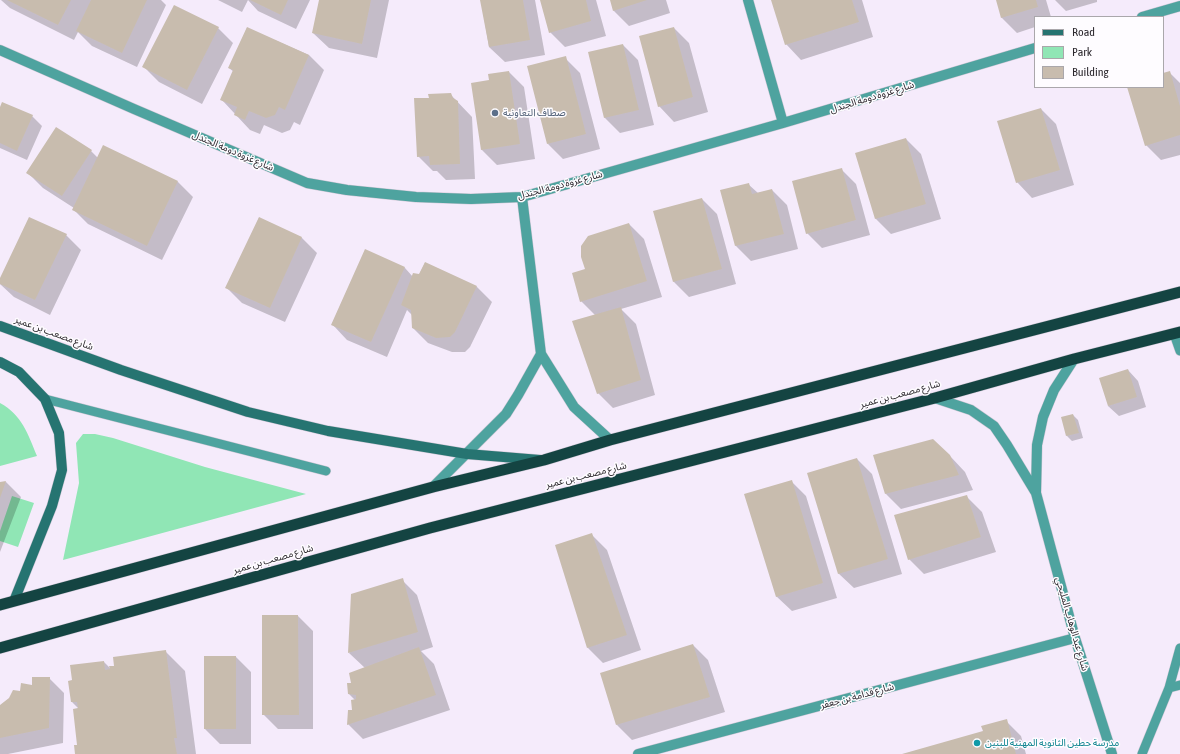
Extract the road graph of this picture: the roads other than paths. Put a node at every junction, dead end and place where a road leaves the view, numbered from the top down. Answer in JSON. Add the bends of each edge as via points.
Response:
{"nodes":[{"id":1,"x":748,"y":0,"type":"edge"},
{"id":2,"x":1180,"y":6,"type":"edge"},
{"id":3,"x":1145,"y":16,"type":"edge"},
{"id":4,"x":1034,"y":48,"type":"edge"},
{"id":5,"x":0,"y":50,"type":"edge"},
{"id":6,"x":783,"y":123,"type":"junction"},
{"id":7,"x":522,"y":197,"type":"junction"},
{"id":8,"x":1180,"y":292,"type":"edge"},
{"id":9,"x":0,"y":326,"type":"edge"},
{"id":10,"x":1177,"y":333,"type":"edge"},
{"id":11,"x":1180,"y":351,"type":"edge"},
{"id":12,"x":541,"y":354,"type":"junction"},
{"id":13,"x":1074,"y":359,"type":"junction"},
{"id":14,"x":0,"y":362,"type":"edge"},
{"id":15,"x":935,"y":398,"type":"junction"},
{"id":16,"x":44,"y":399,"type":"junction"},
{"id":17,"x":610,"y":440,"type":"junction"},
{"id":18,"x":466,"y":454,"type":"junction"},
{"id":19,"x":544,"y":460,"type":"junction"},
{"id":20,"x":326,"y":471,"type":"dead end"},
{"id":21,"x":432,"y":487,"type":"junction"},
{"id":22,"x":1036,"y":493,"type":"junction"},
{"id":23,"x":14,"y":601,"type":"junction"},
{"id":24,"x":0,"y":605,"type":"edge"},
{"id":25,"x":1075,"y":638,"type":"junction"},
{"id":26,"x":0,"y":648,"type":"edge"},
{"id":27,"x":1180,"y":648,"type":"edge"},
{"id":28,"x":1180,"y":685,"type":"edge"},
{"id":29,"x":1169,"y":688,"type":"junction"},
{"id":30,"x":640,"y":754,"type":"edge"},
{"id":31,"x":1112,"y":754,"type":"edge"},
{"id":32,"x":1142,"y":754,"type":"edge"}],
"edges":[{"from":1,"to":6,"type":"street"},
{"from":2,"to":3,"type":"street"},
{"from":4,"to":6,"type":"street","name":"شارع غزوة دومة الجندل"},
{"from":5,"to":7,"type":"street","name":"شارع غزوة دومة الجندل","via":[[307,183],[416,197]]},
{"from":6,"to":7,"type":"street","name":"شارع غزوة دومة الجندل"},
{"from":7,"to":12,"type":"street"},
{"from":8,"to":17,"type":"highway","name":"شارع مصعب بن عمير"},
{"from":9,"to":18,"type":"main road","name":"شارع مصعب بن عمير","via":[[248,412],[328,431]]},
{"from":10,"to":11,"type":"lane"},
{"from":10,"to":13,"type":"highway","name":"شارع مصعب بن عمير"},
{"from":12,"to":17,"type":"street","via":[[574,407]]},
{"from":12,"to":18,"type":"street","via":[[506,414]]},
{"from":13,"to":15,"type":"highway","name":"شارع مصعب بن عمير"},
{"from":13,"to":22,"type":"street","name":"شارع عبد الوهاب المليحي","via":[[1054,390],[1043,417],[1037,445]]},
{"from":14,"to":16,"type":"main road","via":[[19,372]]},
{"from":15,"to":22,"type":"street","name":"شارع عبد الوهاب المليحي","via":[[971,410],[994,426]]},
{"from":15,"to":26,"type":"highway","name":"شارع مصعب بن عمير","via":[[430,528]]},
{"from":16,"to":20,"type":"lane"},
{"from":16,"to":23,"type":"main road","via":[[59,433],[62,470],[52,506]]},
{"from":17,"to":19,"type":"highway","name":"شارع مصعب بن عمير"},
{"from":18,"to":19,"type":"main road","name":"شارع مصعب بن عمير"},
{"from":18,"to":21,"type":"street"},
{"from":19,"to":21,"type":"highway","name":"شارع مصعب بن عمير"},
{"from":21,"to":23,"type":"highway","name":"شارع مصعب بن عمير"},
{"from":22,"to":25,"type":"street","name":"شارع عبد الوهاب المليحي"},
{"from":23,"to":24,"type":"highway","name":"شارع مصعب بن عمير"},
{"from":25,"to":30,"type":"street","name":"شارع قدامة بن جعفر"},
{"from":25,"to":31,"type":"street","name":"شارع عبد الوهاب المليحي"},
{"from":27,"to":29,"type":"lane"},
{"from":28,"to":29,"type":"lane"},
{"from":29,"to":32,"type":"lane"}]}
